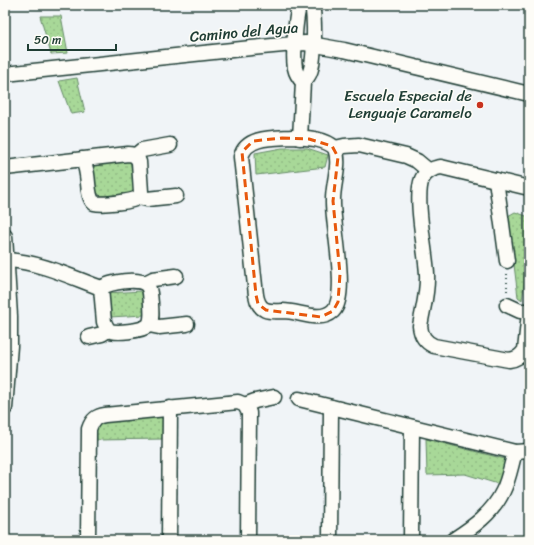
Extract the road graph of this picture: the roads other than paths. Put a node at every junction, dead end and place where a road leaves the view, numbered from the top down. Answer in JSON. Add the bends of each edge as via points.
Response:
{"nodes":[{"id":1,"x":300,"y":5,"type":"edge"},
{"id":2,"x":312,"y":5,"type":"edge"},
{"id":3,"x":296,"y":43,"type":"junction"},
{"id":4,"x":313,"y":44,"type":"junction"},
{"id":5,"x":5,"y":74,"type":"edge"},
{"id":6,"x":303,"y":82,"type":"junction"},
{"id":7,"x":529,"y":94,"type":"edge"},
{"id":8,"x":300,"y":138,"type":"junction"},
{"id":9,"x":170,"y":146,"type":"dead end"},
{"id":10,"x":335,"y":148,"type":"junction"},
{"id":11,"x":135,"y":156,"type":"junction"},
{"id":12,"x":82,"y":159,"type":"junction"},
{"id":13,"x":5,"y":168,"type":"edge"},
{"id":14,"x":429,"y":171,"type":"junction"},
{"id":15,"x":496,"y":180,"type":"junction"},
{"id":16,"x":529,"y":188,"type":"edge"},
{"id":17,"x":176,"y":196,"type":"dead end"},
{"id":18,"x":139,"y":197,"type":"junction"},
{"id":19,"x":5,"y":236,"type":"edge"},
{"id":20,"x":7,"y":260,"type":"junction"},
{"id":21,"x":507,"y":261,"type":"road end"},
{"id":22,"x":176,"y":276,"type":"dead end"},
{"id":23,"x":145,"y":284,"type":"junction"},
{"id":24,"x":101,"y":288,"type":"junction"},
{"id":25,"x":507,"y":305,"type":"road end"},
{"id":26,"x":529,"y":312,"type":"edge"},
{"id":27,"x":187,"y":324,"type":"dead end"},
{"id":28,"x":149,"y":325,"type":"junction"},
{"id":29,"x":108,"y":330,"type":"junction"},
{"id":30,"x":89,"y":337,"type":"dead end"},
{"id":31,"x":274,"y":397,"type":"dead end"},
{"id":32,"x":299,"y":399,"type":"dead end"},
{"id":33,"x":245,"y":405,"type":"junction"},
{"id":34,"x":331,"y":407,"type":"junction"},
{"id":35,"x":5,"y":408,"type":"edge"},
{"id":36,"x":170,"y":408,"type":"junction"},
{"id":37,"x":412,"y":427,"type":"junction"},
{"id":38,"x":529,"y":451,"type":"edge"},
{"id":39,"x":515,"y":452,"type":"junction"},
{"id":40,"x":88,"y":540,"type":"edge"},
{"id":41,"x":168,"y":540,"type":"edge"},
{"id":42,"x":248,"y":540,"type":"edge"},
{"id":43,"x":330,"y":540,"type":"edge"},
{"id":44,"x":411,"y":540,"type":"edge"},
{"id":45,"x":453,"y":540,"type":"edge"}],
"edges":[{"from":1,"to":3,"type":"street"},
{"from":2,"to":4,"type":"street"},
{"from":3,"to":4,"type":"street","name":"Camino del Agua"},
{"from":3,"to":5,"type":"street","name":"Camino del Agua"},
{"from":3,"to":6,"type":"street","via":[[295,67]]},
{"from":4,"to":6,"type":"street","via":[[310,72]]},
{"from":4,"to":7,"type":"street","name":"Camino del Agua"},
{"from":6,"to":8,"type":"street"},
{"from":8,"to":10,"type":"street","via":[[326,142]]},
{"from":8,"to":10,"type":"street","via":[[258,140],[248,144],[242,152],[256,295],[258,304],[270,312],[325,316],[338,302],[340,286],[333,201],[338,157]]},
{"from":9,"to":11,"type":"street","via":[[142,150]]},
{"from":10,"to":14,"type":"street","via":[[359,145],[386,151],[412,158]]},
{"from":11,"to":12,"type":"street","via":[[128,154]]},
{"from":11,"to":18,"type":"street","via":[[141,189]]},
{"from":12,"to":13,"type":"street"},
{"from":12,"to":18,"type":"street","via":[[88,172],[89,196],[94,203]]},
{"from":14,"to":15,"type":"street","via":[[441,167]]},
{"from":14,"to":26,"type":"street","via":[[421,182],[420,198],[427,275],[426,300],[420,326],[423,336],[434,346],[509,360],[519,357],[525,350]]},
{"from":15,"to":16,"type":"street"},
{"from":15,"to":21,"type":"street"},
{"from":17,"to":18,"type":"street","via":[[147,199]]},
{"from":19,"to":20,"type":"street"},
{"from":20,"to":24,"type":"street","via":[[41,266]]},
{"from":20,"to":35,"type":"street","via":[[10,346]]},
{"from":22,"to":23,"type":"street","via":[[153,279]]},
{"from":23,"to":24,"type":"street","via":[[140,281],[113,283]]},
{"from":23,"to":28,"type":"street","via":[[150,292]]},
{"from":24,"to":29,"type":"street","via":[[104,322]]},
{"from":25,"to":26,"type":"street"},
{"from":27,"to":28,"type":"street","via":[[159,327]]},
{"from":28,"to":29,"type":"street","via":[[140,330]]},
{"from":29,"to":30,"type":"street"},
{"from":31,"to":33,"type":"street"},
{"from":32,"to":34,"type":"street"},
{"from":33,"to":36,"type":"street","via":[[234,402]]},
{"from":33,"to":42,"type":"street","via":[[250,417]]},
{"from":34,"to":37,"type":"street"},
{"from":34,"to":43,"type":"street"},
{"from":36,"to":40,"type":"street","via":[[105,415],[92,421],[89,429]]},
{"from":36,"to":41,"type":"street"},
{"from":37,"to":39,"type":"street"},
{"from":37,"to":44,"type":"street"},
{"from":38,"to":39,"type":"street"},
{"from":39,"to":45,"type":"street","via":[[504,490],[495,505],[478,523]]}]}
